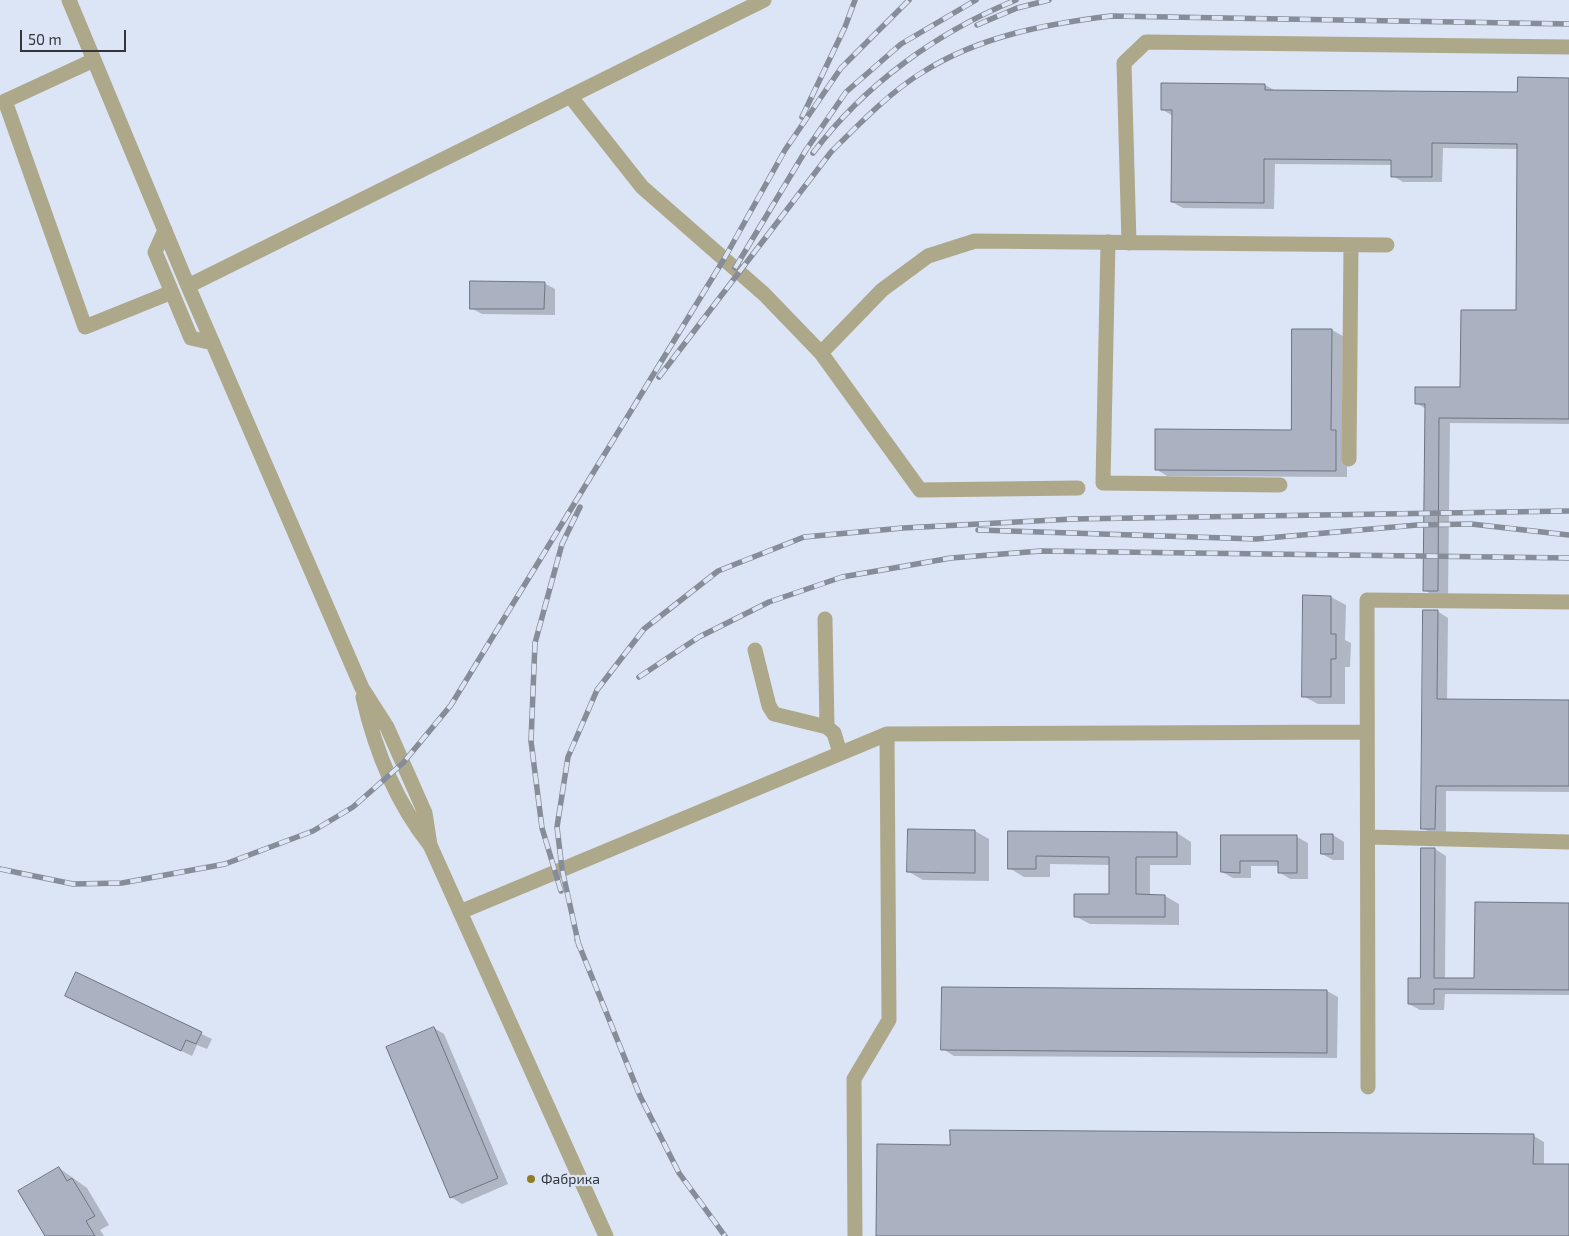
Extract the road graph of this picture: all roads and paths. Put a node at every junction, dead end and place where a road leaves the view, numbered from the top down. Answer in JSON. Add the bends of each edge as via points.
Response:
{"nodes":[{"id":1,"x":69,"y":0,"type":"edge"},
{"id":2,"x":764,"y":0,"type":"edge"},
{"id":3,"x":1569,"y":47,"type":"edge"},
{"id":4,"x":94,"y":60,"type":"junction"},
{"id":5,"x":570,"y":96,"type":"junction"},
{"id":6,"x":165,"y":230,"type":"junction"},
{"id":7,"x":1108,"y":242,"type":"junction"},
{"id":8,"x":1129,"y":242,"type":"junction"},
{"id":9,"x":1351,"y":245,"type":"junction"},
{"id":10,"x":1387,"y":245,"type":"dead end"},
{"id":11,"x":188,"y":286,"type":"junction"},
{"id":12,"x":172,"y":292,"type":"junction"},
{"id":13,"x":213,"y":343,"type":"junction"},
{"id":14,"x":821,"y":353,"type":"junction"},
{"id":15,"x":1350,"y":459,"type":"dead end"},
{"id":16,"x":1280,"y":485,"type":"dead end"},
{"id":17,"x":1078,"y":488,"type":"dead end"},
{"id":18,"x":1569,"y":602,"type":"edge"},
{"id":19,"x":825,"y":620,"type":"dead end"},
{"id":20,"x":755,"y":650,"type":"dead end"},
{"id":21,"x":827,"y":727,"type":"junction"},
{"id":22,"x":1368,"y":732,"type":"junction"},
{"id":23,"x":887,"y":734,"type":"junction"},
{"id":24,"x":840,"y":754,"type":"junction"},
{"id":25,"x":1368,"y":837,"type":"junction"},
{"id":26,"x":1569,"y":842,"type":"edge"},
{"id":27,"x":460,"y":912,"type":"junction"},
{"id":28,"x":1368,"y":1087,"type":"dead end"},
{"id":29,"x":606,"y":1236,"type":"edge"},
{"id":30,"x":855,"y":1236,"type":"edge"}],
"edges":[{"from":1,"to":4,"type":"street"},
{"from":2,"to":5,"type":"street"},
{"from":3,"to":8,"type":"street","via":[[1146,42],[1124,63]]},
{"from":4,"to":6,"type":"street"},
{"from":4,"to":12,"type":"street","via":[[6,101],[85,327]]},
{"from":5,"to":11,"type":"street"},
{"from":5,"to":14,"type":"street","via":[[642,187],[764,294]]},
{"from":6,"to":11,"type":"street"},
{"from":6,"to":12,"type":"street","via":[[155,252]]},
{"from":7,"to":8,"type":"street"},
{"from":7,"to":14,"type":"street","via":[[975,241],[928,256],[882,290]]},
{"from":7,"to":16,"type":"street","via":[[1103,483]]},
{"from":8,"to":9,"type":"street"},
{"from":9,"to":10,"type":"street"},
{"from":9,"to":15,"type":"street"},
{"from":11,"to":13,"type":"street"},
{"from":12,"to":13,"type":"street","via":[[191,338]]},
{"from":13,"to":27,"type":"street","via":[[362,688],[371,734],[410,819],[430,845]]},
{"from":14,"to":17,"type":"street","via":[[920,490]]},
{"from":18,"to":22,"type":"street","via":[[1368,600]]},
{"from":19,"to":21,"type":"street"},
{"from":20,"to":21,"type":"street","via":[[774,714]]},
{"from":21,"to":24,"type":"street","via":[[834,733]]},
{"from":22,"to":23,"type":"street"},
{"from":22,"to":25,"type":"street"},
{"from":23,"to":24,"type":"street"},
{"from":23,"to":30,"type":"street","via":[[890,1020],[854,1079]]},
{"from":24,"to":27,"type":"street"},
{"from":25,"to":26,"type":"street"},
{"from":25,"to":28,"type":"street"},
{"from":27,"to":29,"type":"street"}]}
